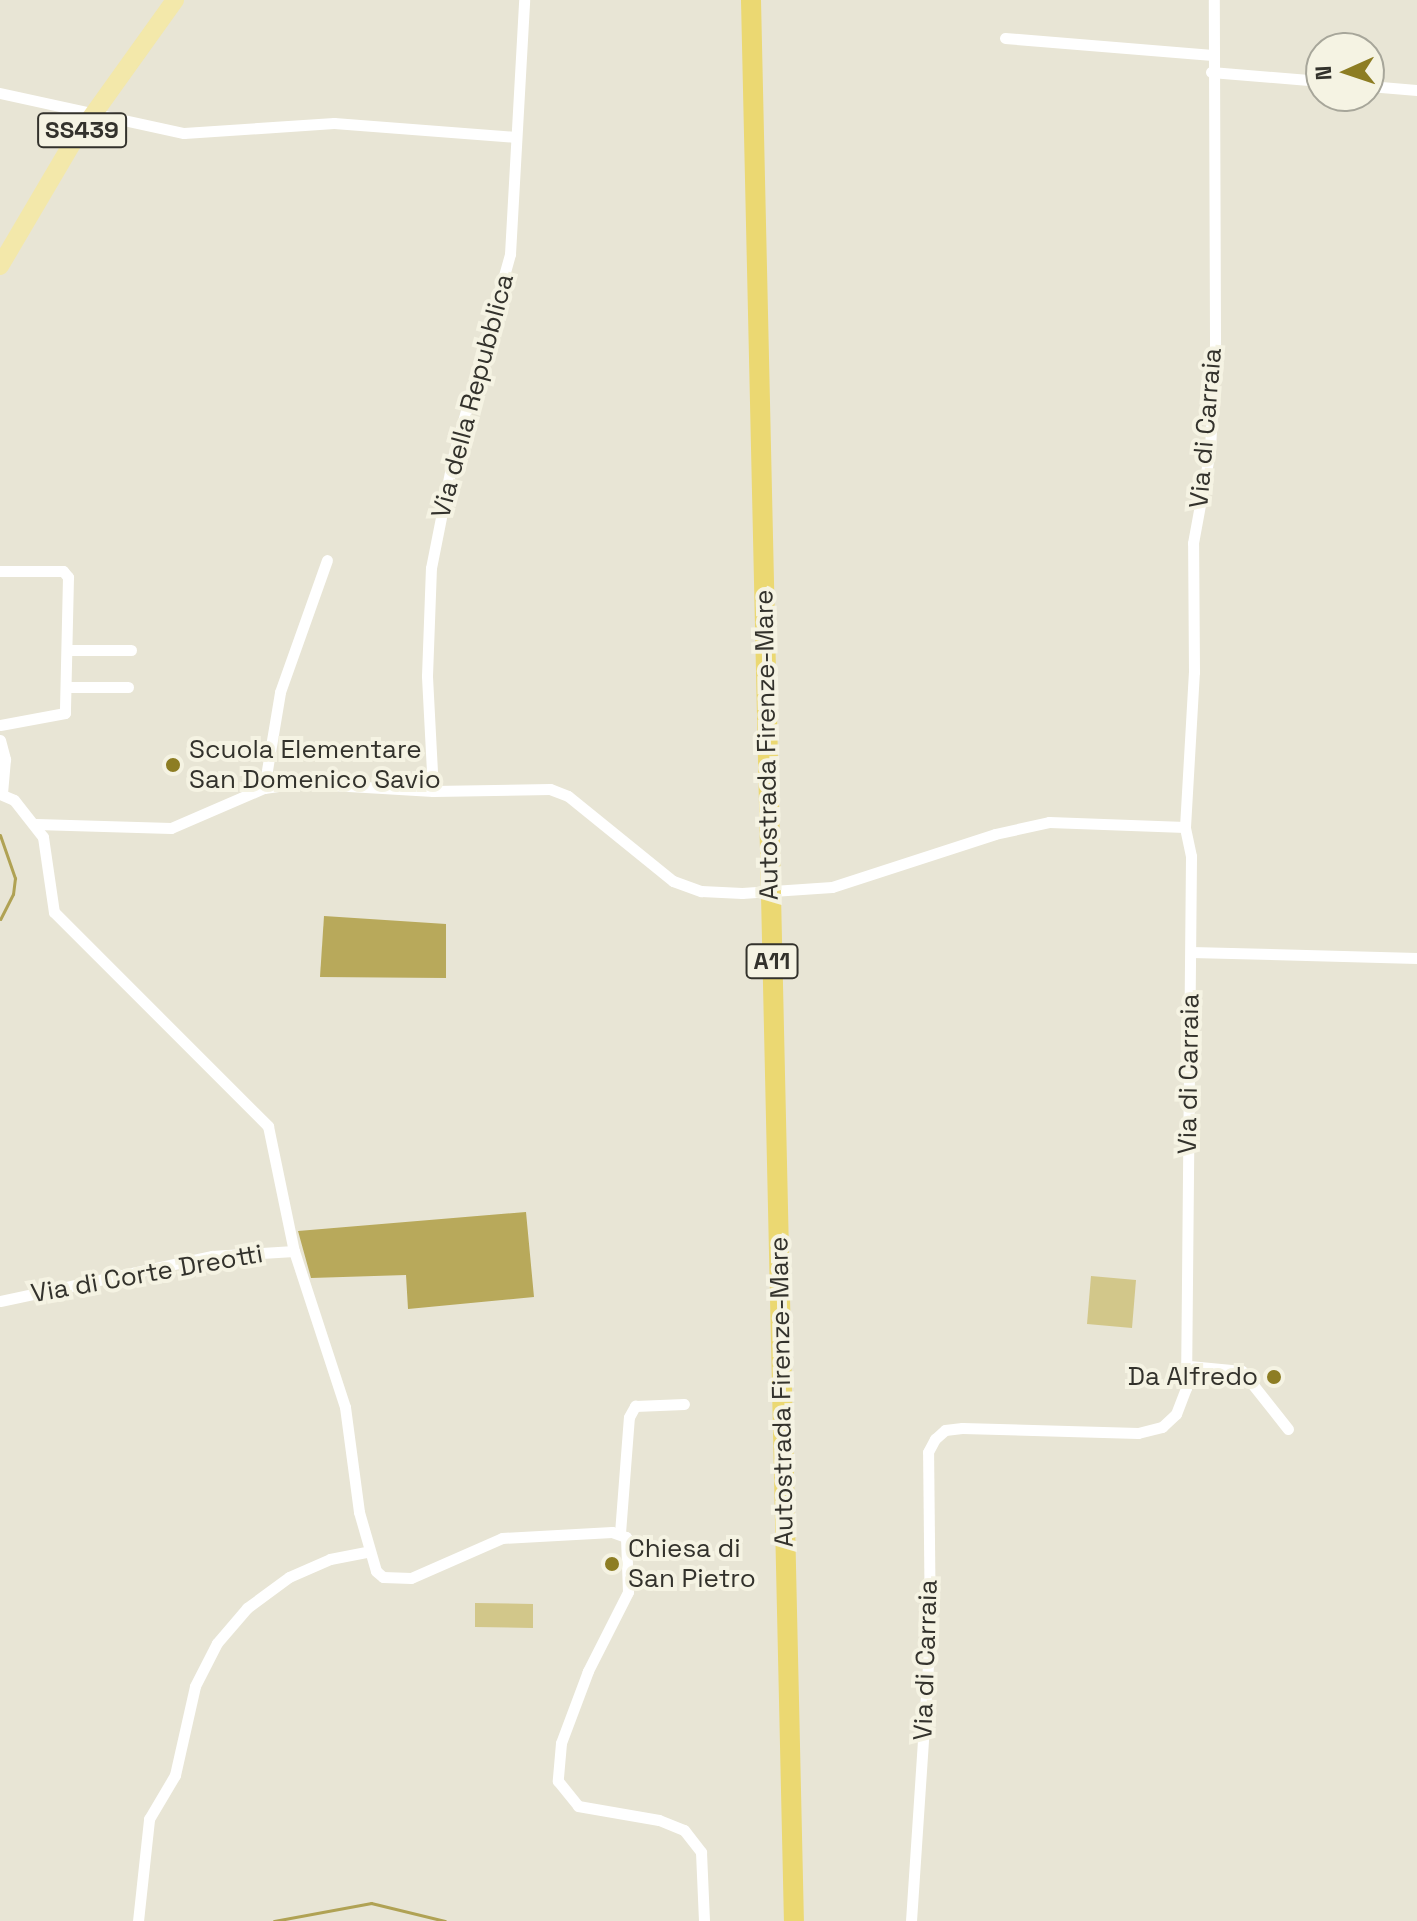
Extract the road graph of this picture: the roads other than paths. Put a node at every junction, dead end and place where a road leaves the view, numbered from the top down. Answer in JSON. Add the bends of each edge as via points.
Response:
{"nodes":[{"id":1,"x":175,"y":0,"type":"edge"},
{"id":2,"x":524,"y":0,"type":"edge"},
{"id":3,"x":738,"y":0,"type":"edge"},
{"id":4,"x":751,"y":0,"type":"edge"},
{"id":5,"x":1214,"y":0,"type":"edge"},
{"id":6,"x":1005,"y":38,"type":"dead end"},
{"id":7,"x":1212,"y":55,"type":"junction"},
{"id":8,"x":1211,"y":72,"type":"junction"},
{"id":9,"x":1305,"y":80,"type":"edge"},
{"id":10,"x":1385,"y":87,"type":"edge"},
{"id":11,"x":1417,"y":90,"type":"edge"},
{"id":12,"x":0,"y":93,"type":"edge"},
{"id":13,"x":96,"y":110,"type":"junction"},
{"id":14,"x":515,"y":137,"type":"junction"},
{"id":15,"x":0,"y":266,"type":"edge"},
{"id":16,"x":327,"y":560,"type":"dead end"},
{"id":17,"x":0,"y":571,"type":"edge"},
{"id":18,"x":67,"y":650,"type":"junction"},
{"id":19,"x":131,"y":650,"type":"dead end"},
{"id":20,"x":66,"y":687,"type":"junction"},
{"id":21,"x":128,"y":687,"type":"dead end"},
{"id":22,"x":0,"y":725,"type":"edge"},
{"id":23,"x":0,"y":740,"type":"edge"},
{"id":24,"x":264,"y":788,"type":"junction"},
{"id":25,"x":433,"y":791,"type":"junction"},
{"id":26,"x":1,"y":794,"type":"edge"},
{"id":27,"x":36,"y":824,"type":"junction"},
{"id":28,"x":1185,"y":827,"type":"junction"},
{"id":29,"x":1191,"y":952,"type":"junction"},
{"id":30,"x":1417,"y":958,"type":"edge"},
{"id":31,"x":294,"y":1251,"type":"junction"},
{"id":32,"x":0,"y":1301,"type":"edge"},
{"id":33,"x":1189,"y":1366,"type":"junction"},
{"id":34,"x":684,"y":1404,"type":"dead end"},
{"id":35,"x":1288,"y":1429,"type":"dead end"},
{"id":36,"x":620,"y":1533,"type":"junction"},
{"id":37,"x":367,"y":1552,"type":"junction"},
{"id":38,"x":138,"y":1921,"type":"edge"},
{"id":39,"x":704,"y":1921,"type":"edge"},
{"id":40,"x":781,"y":1921,"type":"edge"},
{"id":41,"x":794,"y":1921,"type":"edge"},
{"id":42,"x":911,"y":1921,"type":"edge"}],
"edges":[{"from":1,"to":13,"type":"main road","number":"SS439"},
{"from":2,"to":14,"type":"street","name":"Via della Repubblica"},
{"from":3,"to":40,"type":"highway","name":"Autostrada Firenze-Mare","number":"A11"},
{"from":4,"to":41,"type":"highway","name":"Autostrada Firenze-Mare","number":"A11"},
{"from":5,"to":7,"type":"street","name":"Via di Carraia"},
{"from":6,"to":7,"type":"street"},
{"from":7,"to":8,"type":"street","name":"Via di Carraia"},
{"from":8,"to":9,"type":"street"},
{"from":8,"to":28,"type":"street","name":"Via di Carraia","via":[[1215,342],[1210,450],[1193,543],[1194,672]]},
{"from":10,"to":11,"type":"street"},
{"from":12,"to":13,"type":"street"},
{"from":13,"to":14,"type":"street","via":[[184,133],[334,123]]},
{"from":13,"to":15,"type":"main road","number":"SS439","via":[[32,206]]},
{"from":14,"to":25,"type":"street","name":"Via della Repubblica","via":[[510,254],[453,457],[431,568],[427,676]]},
{"from":16,"to":24,"type":"street","via":[[280,692]]},
{"from":17,"to":18,"type":"street","via":[[63,571],[68,577]]},
{"from":18,"to":19,"type":"street"},
{"from":18,"to":20,"type":"street"},
{"from":20,"to":21,"type":"street"},
{"from":20,"to":22,"type":"street","via":[[60,716],[24,716]]},
{"from":23,"to":26,"type":"street","via":[[5,759]]},
{"from":24,"to":25,"type":"street","via":[[298,783]]},
{"from":24,"to":27,"type":"street","via":[[171,828]]},
{"from":25,"to":28,"type":"street","via":[[550,789],[568,796],[673,881],[701,891],[742,893],[784,892],[884,874],[995,834],[1049,822]]},
{"from":26,"to":27,"type":"street"},
{"from":27,"to":31,"type":"street","via":[[54,912],[268,1126]]},
{"from":28,"to":29,"type":"street","name":"Via di Carraia","via":[[1191,856]]},
{"from":29,"to":30,"type":"street"},
{"from":29,"to":33,"type":"street","name":"Via di Carraia"},
{"from":31,"to":32,"type":"street","name":"Via di Corte Dreotti","via":[[212,1256]]},
{"from":31,"to":37,"type":"street","via":[[345,1407]]},
{"from":33,"to":35,"type":"street","via":[[1242,1371]]},
{"from":33,"to":42,"type":"street","name":"Via di Carraia","via":[[1176,1414],[1162,1427],[1138,1433],[962,1428],[945,1430],[928,1452],[930,1636]]},
{"from":34,"to":36,"type":"street","via":[[635,1406],[629,1417]]},
{"from":36,"to":37,"type":"street","via":[[502,1538],[469,1548],[423,1574],[398,1579],[383,1577]]},
{"from":36,"to":39,"type":"street","via":[[629,1543],[628,1592],[588,1671],[561,1743],[558,1781],[578,1806],[659,1820],[684,1830],[701,1852]]},
{"from":37,"to":38,"type":"street","via":[[330,1559],[289,1577],[247,1608],[217,1643],[195,1686],[175,1775],[149,1819]]}]}
